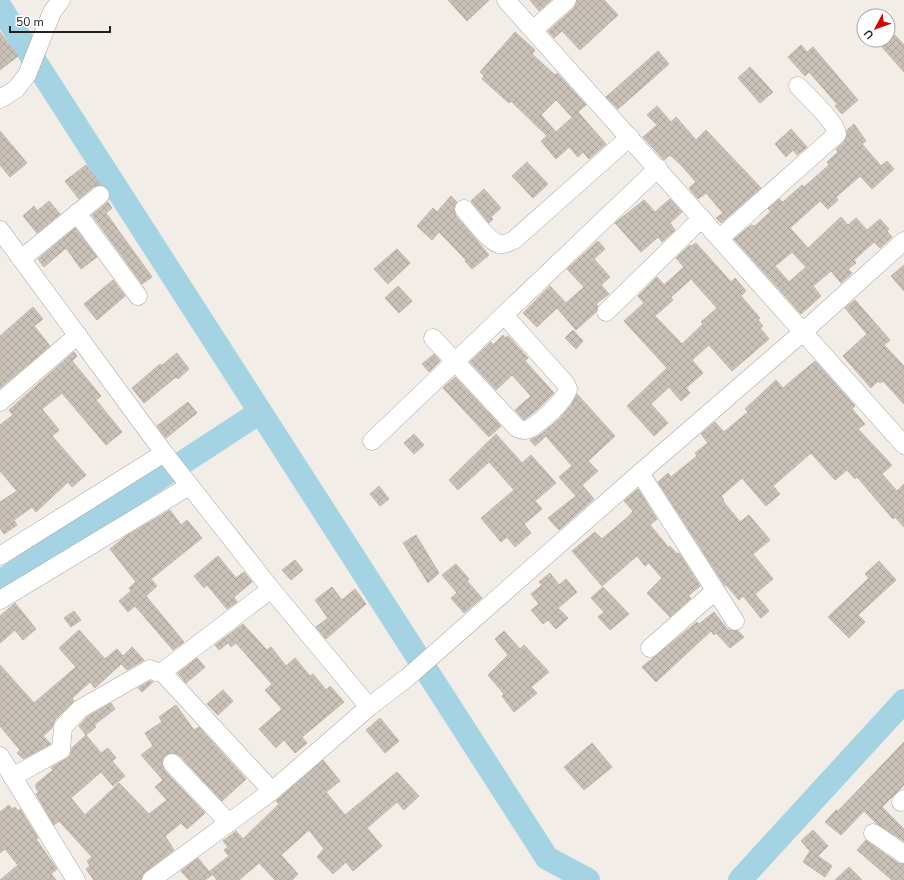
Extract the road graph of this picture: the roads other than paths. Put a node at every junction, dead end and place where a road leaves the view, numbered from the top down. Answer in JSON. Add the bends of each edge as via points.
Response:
{"nodes":[{"id":1,"x":506,"y":0,"type":"edge"},
{"id":2,"x":567,"y":0,"type":"edge"},
{"id":3,"x":57,"y":6,"type":"edge"},
{"id":4,"x":533,"y":30,"type":"junction"},
{"id":5,"x":798,"y":86,"type":"dead end"},
{"id":6,"x":0,"y":99,"type":"edge"},
{"id":7,"x":630,"y":137,"type":"junction"},
{"id":8,"x":658,"y":168,"type":"junction"},
{"id":9,"x":100,"y":195,"type":"dead end"},
{"id":10,"x":464,"y":209,"type":"dead end"},
{"id":11,"x":77,"y":213,"type":"junction"},
{"id":12,"x":702,"y":218,"type":"junction"},
{"id":13,"x":0,"y":230,"type":"edge"},
{"id":14,"x":720,"y":238,"type":"junction"},
{"id":15,"x":904,"y":241,"type":"edge"},
{"id":16,"x":21,"y":258,"type":"junction"},
{"id":17,"x":138,"y":296,"type":"dead end"},
{"id":18,"x":606,"y":312,"type":"dead end"},
{"id":19,"x":504,"y":315,"type":"junction"},
{"id":20,"x":804,"y":331,"type":"junction"},
{"id":21,"x":78,"y":335,"type":"junction"},
{"id":22,"x":433,"y":338,"type":"dead end"},
{"id":23,"x":455,"y":362,"type":"junction"},
{"id":24,"x":0,"y":402,"type":"edge"},
{"id":25,"x":901,"y":437,"type":"edge"},
{"id":26,"x":372,"y":441,"type":"dead end"},
{"id":27,"x":167,"y":457,"type":"junction"},
{"id":28,"x":640,"y":473,"type":"junction"},
{"id":29,"x":188,"y":484,"type":"junction"},
{"id":30,"x":0,"y":556,"type":"edge"},
{"id":31,"x":271,"y":589,"type":"junction"},
{"id":32,"x":715,"y":591,"type":"junction"},
{"id":33,"x":0,"y":600,"type":"edge"},
{"id":34,"x":735,"y":621,"type":"dead end"},
{"id":35,"x":650,"y":648,"type":"dead end"},
{"id":36,"x":162,"y":672,"type":"junction"},
{"id":37,"x":369,"y":707,"type":"junction"},
{"id":38,"x":1,"y":760,"type":"edge"},
{"id":39,"x":172,"y":763,"type":"dead end"},
{"id":40,"x":12,"y":777,"type":"junction"},
{"id":41,"x":272,"y":790,"type":"junction"},
{"id":42,"x":228,"y":822,"type":"junction"},
{"id":43,"x":873,"y":833,"type":"dead end"},
{"id":44,"x":904,"y":854,"type":"edge"},
{"id":45,"x":76,"y":880,"type":"edge"},
{"id":46,"x":151,"y":880,"type":"edge"}],
"edges":[{"from":1,"to":4,"type":"street"},
{"from":2,"to":4,"type":"street"},
{"from":3,"to":6,"type":"street","via":[[27,75],[16,89]]},
{"from":4,"to":7,"type":"street"},
{"from":5,"to":14,"type":"street","via":[[830,122],[837,134]]},
{"from":7,"to":8,"type":"street"},
{"from":7,"to":10,"type":"street","via":[[514,240],[500,244],[492,240]]},
{"from":8,"to":12,"type":"street"},
{"from":8,"to":19,"type":"street"},
{"from":9,"to":11,"type":"street"},
{"from":11,"to":16,"type":"street"},
{"from":11,"to":17,"type":"street"},
{"from":12,"to":14,"type":"street"},
{"from":12,"to":18,"type":"street"},
{"from":13,"to":16,"type":"street"},
{"from":14,"to":20,"type":"street"},
{"from":15,"to":20,"type":"street"},
{"from":16,"to":21,"type":"street"},
{"from":19,"to":23,"type":"street"},
{"from":19,"to":23,"type":"street","via":[[565,383],[568,389],[566,395],[552,410],[528,430],[517,428]]},
{"from":20,"to":25,"type":"street"},
{"from":20,"to":28,"type":"street"},
{"from":21,"to":24,"type":"street"},
{"from":21,"to":27,"type":"street"},
{"from":22,"to":23,"type":"street"},
{"from":23,"to":26,"type":"street"},
{"from":27,"to":29,"type":"street"},
{"from":27,"to":30,"type":"street"},
{"from":28,"to":32,"type":"street"},
{"from":28,"to":37,"type":"street","via":[[440,649]]},
{"from":29,"to":31,"type":"street"},
{"from":29,"to":33,"type":"street"},
{"from":31,"to":36,"type":"street"},
{"from":31,"to":37,"type":"street"},
{"from":32,"to":34,"type":"street"},
{"from":32,"to":35,"type":"street"},
{"from":36,"to":40,"type":"street","via":[[146,670],[80,710],[63,727],[61,750]]},
{"from":36,"to":41,"type":"street"},
{"from":37,"to":41,"type":"street"},
{"from":38,"to":40,"type":"street"},
{"from":39,"to":42,"type":"street"},
{"from":40,"to":45,"type":"street"},
{"from":41,"to":42,"type":"street"},
{"from":42,"to":46,"type":"street"},
{"from":43,"to":44,"type":"street"}]}
